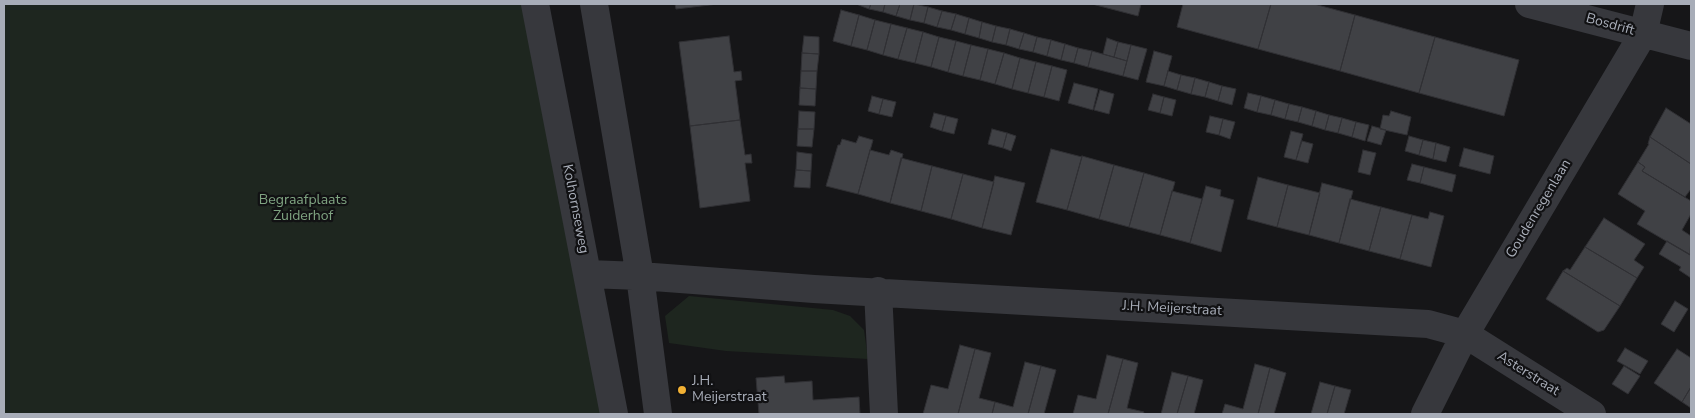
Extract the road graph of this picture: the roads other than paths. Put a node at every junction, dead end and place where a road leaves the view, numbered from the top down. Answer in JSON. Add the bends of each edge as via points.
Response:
{"nodes":[{"id":1,"x":535,"y":4,"type":"edge"},
{"id":2,"x":594,"y":4,"type":"edge"},
{"id":3,"x":1530,"y":4,"type":"edge"},
{"id":4,"x":1650,"y":4,"type":"edge"},
{"id":5,"x":1643,"y":34,"type":"junction"},
{"id":6,"x":1691,"y":46,"type":"edge"},
{"id":7,"x":588,"y":274,"type":"junction"},
{"id":8,"x":640,"y":276,"type":"junction"},
{"id":9,"x":878,"y":292,"type":"junction"},
{"id":10,"x":1465,"y":334,"type":"junction"},
{"id":11,"x":614,"y":414,"type":"edge"},
{"id":12,"x":658,"y":414,"type":"edge"},
{"id":13,"x":884,"y":414,"type":"edge"},
{"id":14,"x":1425,"y":414,"type":"edge"},
{"id":15,"x":1592,"y":414,"type":"edge"}],
"edges":[{"from":1,"to":7,"type":"street","name":"Kolhornseweg"},
{"from":2,"to":8,"type":"street"},
{"from":3,"to":5,"type":"street","name":"Bosdrift"},
{"from":4,"to":5,"type":"street","name":"Goudenregenlaan"},
{"from":5,"to":6,"type":"street","name":"Bosdrift"},
{"from":5,"to":10,"type":"street","name":"Goudenregenlaan"},
{"from":7,"to":8,"type":"street","name":"J.H. Meijerstraat"},
{"from":7,"to":11,"type":"street","name":"Kolhornseweg"},
{"from":8,"to":9,"type":"street","name":"J.H. Meijerstraat"},
{"from":8,"to":12,"type":"street"},
{"from":9,"to":10,"type":"street","name":"J.H. Meijerstraat","via":[[1428,324]]},
{"from":9,"to":13,"type":"street"},
{"from":10,"to":14,"type":"street","name":"Goudenregenlaan"},
{"from":10,"to":15,"type":"street","name":"Asterstraat"}]}
